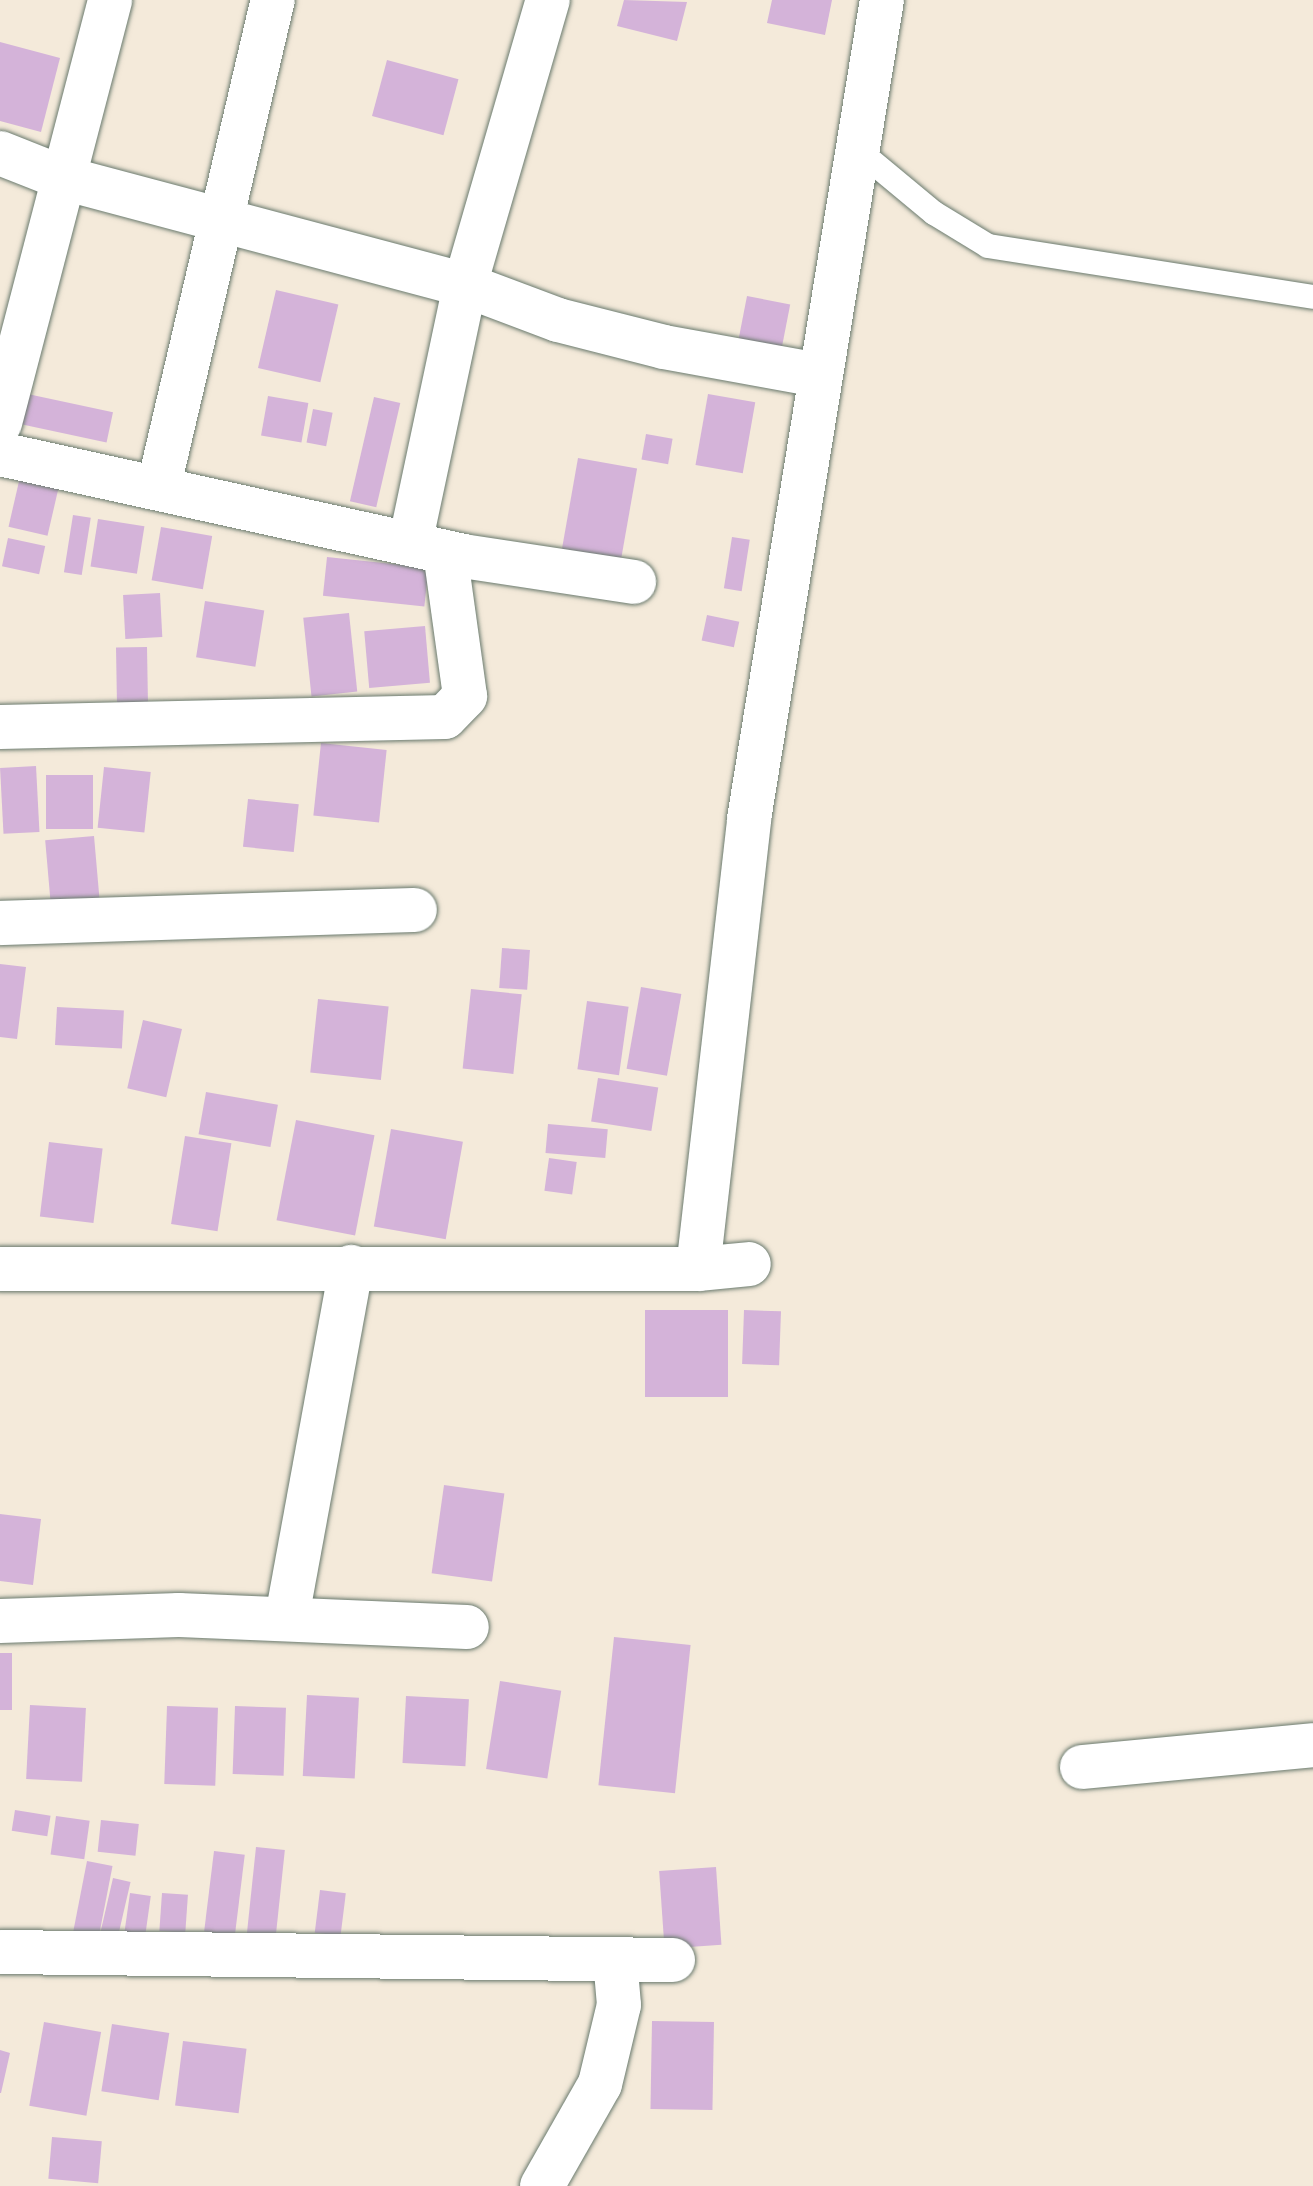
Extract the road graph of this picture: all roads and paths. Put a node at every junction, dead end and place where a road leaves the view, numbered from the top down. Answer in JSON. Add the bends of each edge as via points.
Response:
{"nodes":[{"id":1,"x":110,"y":0,"type":"edge"},
{"id":2,"x":273,"y":0,"type":"edge"},
{"id":3,"x":548,"y":0,"type":"edge"},
{"id":4,"x":882,"y":0,"type":"edge"},
{"id":5,"x":858,"y":150,"type":"junction"},
{"id":6,"x":0,"y":153,"type":"edge"},
{"id":7,"x":63,"y":178,"type":"junction"},
{"id":8,"x":219,"y":220,"type":"junction"},
{"id":9,"x":465,"y":285,"type":"junction"},
{"id":10,"x":1313,"y":297,"type":"edge"},
{"id":11,"x":818,"y":375,"type":"junction"},
{"id":12,"x":0,"y":423,"type":"edge"},
{"id":13,"x":0,"y":454,"type":"edge"},
{"id":14,"x":159,"y":485,"type":"junction"},
{"id":15,"x":427,"y":548,"type":"junction"},
{"id":16,"x":634,"y":582,"type":"dead end"},
{"id":17,"x":0,"y":727,"type":"edge"},
{"id":18,"x":415,"y":910,"type":"dead end"},
{"id":19,"x":0,"y":923,"type":"edge"},
{"id":20,"x":749,"y":1264,"type":"dead end"},
{"id":21,"x":351,"y":1267,"type":"junction"},
{"id":22,"x":0,"y":1269,"type":"edge"},
{"id":23,"x":698,"y":1269,"type":"junction"},
{"id":24,"x":287,"y":1617,"type":"junction"},
{"id":25,"x":0,"y":1621,"type":"edge"},
{"id":26,"x":467,"y":1627,"type":"dead end"},
{"id":27,"x":1313,"y":1745,"type":"edge"},
{"id":28,"x":1082,"y":1767,"type":"dead end"},
{"id":29,"x":0,"y":1952,"type":"edge"},
{"id":30,"x":615,"y":1959,"type":"junction"},
{"id":31,"x":673,"y":1960,"type":"dead end"},
{"id":32,"x":542,"y":2186,"type":"edge"}],
"edges":[{"from":1,"to":7,"type":"street"},
{"from":2,"to":8,"type":"street"},
{"from":3,"to":9,"type":"street"},
{"from":4,"to":5,"type":"street"},
{"from":5,"to":10,"type":"lane","via":[[934,213],[988,246]]},
{"from":5,"to":11,"type":"street"},
{"from":6,"to":7,"type":"street"},
{"from":7,"to":8,"type":"street"},
{"from":7,"to":12,"type":"street"},
{"from":8,"to":9,"type":"street"},
{"from":8,"to":14,"type":"street"},
{"from":9,"to":11,"type":"street","via":[[558,320],[648,344]]},
{"from":9,"to":15,"type":"street"},
{"from":11,"to":23,"type":"street","via":[[749,819]]},
{"from":13,"to":14,"type":"street"},
{"from":14,"to":15,"type":"street"},
{"from":15,"to":16,"type":"street"},
{"from":15,"to":17,"type":"street","via":[[465,696],[445,717]]},
{"from":18,"to":19,"type":"street"},
{"from":20,"to":23,"type":"street"},
{"from":21,"to":22,"type":"street"},
{"from":21,"to":23,"type":"street"},
{"from":21,"to":24,"type":"street"},
{"from":24,"to":25,"type":"street"},
{"from":24,"to":26,"type":"street"},
{"from":27,"to":28,"type":"street"},
{"from":29,"to":30,"type":"street"},
{"from":30,"to":31,"type":"street"},
{"from":30,"to":32,"type":"street","via":[[619,2005],[600,2084]]}]}
